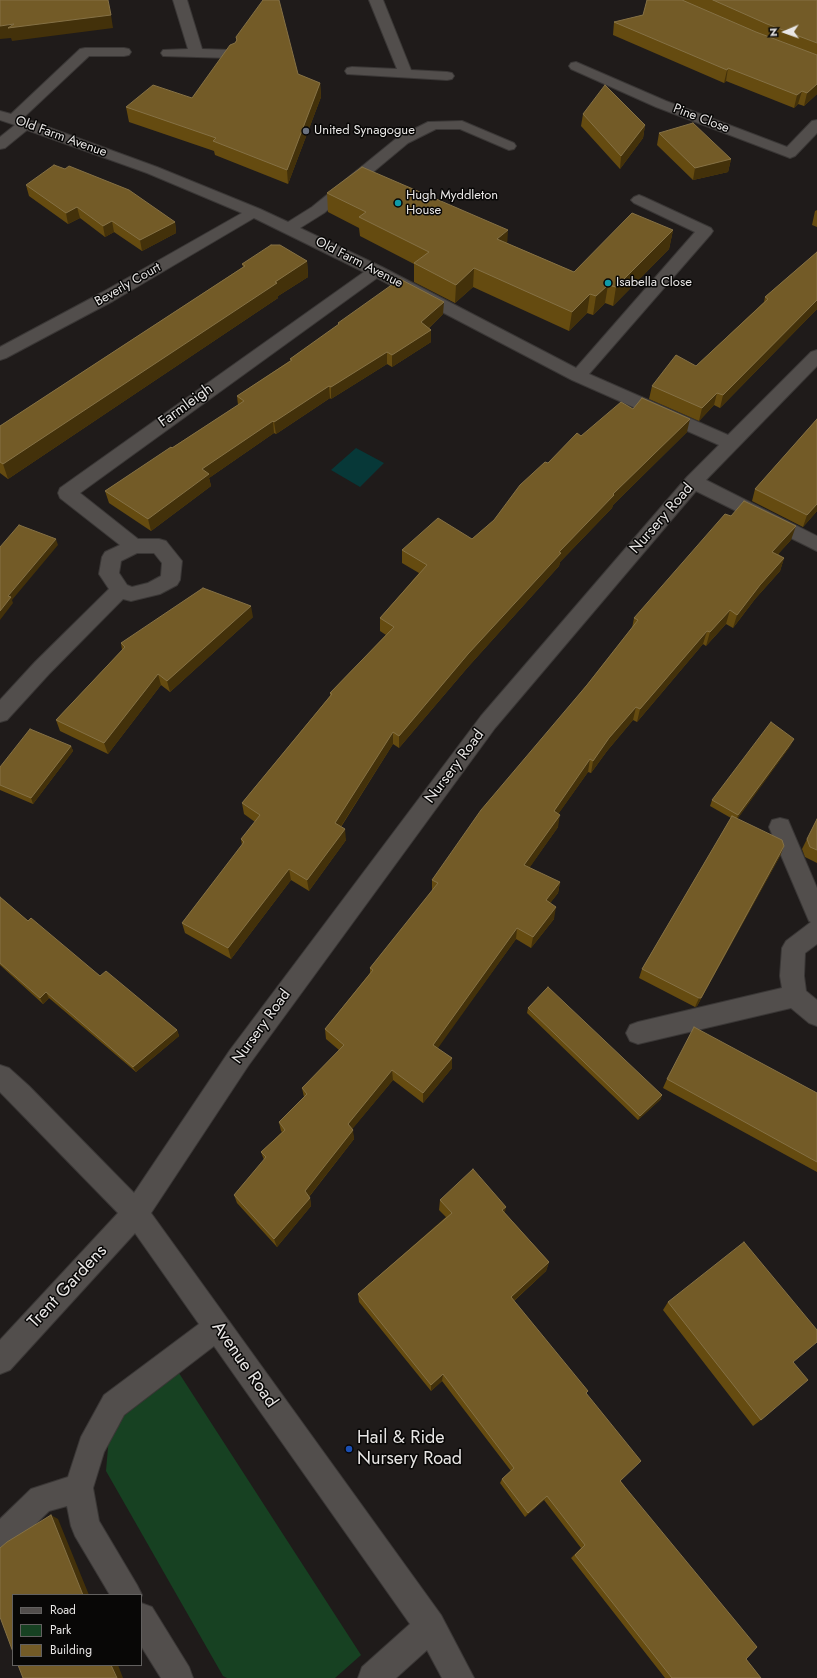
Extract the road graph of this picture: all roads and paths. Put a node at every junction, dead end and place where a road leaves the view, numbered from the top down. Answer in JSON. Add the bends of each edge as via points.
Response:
{"nodes":[{"id":1,"x":180,"y":0,"type":"edge"},
{"id":2,"x":376,"y":0,"type":"edge"},
{"id":3,"x":124,"y":52,"type":"dead end"},
{"id":4,"x":168,"y":53,"type":"dead end"},
{"id":5,"x":196,"y":53,"type":"junction"},
{"id":6,"x":230,"y":54,"type":"edge"},
{"id":7,"x":576,"y":66,"type":"dead end"},
{"id":8,"x":352,"y":71,"type":"dead end"},
{"id":9,"x":406,"y":74,"type":"junction"},
{"id":10,"x":447,"y":76,"type":"dead end"},
{"id":11,"x":13,"y":119,"type":"edge"},
{"id":12,"x":817,"y":124,"type":"edge"},
{"id":13,"x":0,"y":145,"type":"edge"},
{"id":14,"x":509,"y":146,"type":"dead end"},
{"id":15,"x":639,"y":200,"type":"dead end"},
{"id":16,"x":254,"y":212,"type":"junction"},
{"id":17,"x":290,"y":228,"type":"junction"},
{"id":18,"x":376,"y":271,"type":"junction"},
{"id":19,"x":0,"y":354,"type":"edge"},
{"id":20,"x":817,"y":356,"type":"edge"},
{"id":21,"x":578,"y":376,"type":"junction"},
{"id":22,"x":730,"y":443,"type":"junction"},
{"id":23,"x":694,"y":482,"type":"junction"},
{"id":24,"x":817,"y":544,"type":"edge"},
{"id":25,"x":134,"y":546,"type":"junction"},
{"id":26,"x":120,"y":590,"type":"junction"},
{"id":27,"x":0,"y":714,"type":"edge"},
{"id":28,"x":780,"y":827,"type":"dead end"},
{"id":29,"x":817,"y":914,"type":"edge"},
{"id":30,"x":817,"y":930,"type":"edge"},
{"id":31,"x":795,"y":996,"type":"junction"},
{"id":32,"x":817,"y":1014,"type":"edge"},
{"id":33,"x":638,"y":1033,"type":"dead end"},
{"id":34,"x":0,"y":1076,"type":"edge"},
{"id":35,"x":136,"y":1213,"type":"junction"},
{"id":36,"x":217,"y":1327,"type":"junction"},
{"id":37,"x":0,"y":1360,"type":"edge"},
{"id":38,"x":79,"y":1488,"type":"junction"},
{"id":39,"x":0,"y":1539,"type":"edge"},
{"id":40,"x":126,"y":1594,"type":"edge"},
{"id":41,"x":142,"y":1620,"type":"edge"},
{"id":42,"x":430,"y":1626,"type":"junction"},
{"id":43,"x":178,"y":1678,"type":"edge"},
{"id":44,"x":373,"y":1678,"type":"edge"},
{"id":45,"x":459,"y":1678,"type":"edge"}],
"edges":[{"from":1,"to":5,"type":"street"},
{"from":2,"to":9,"type":"street"},
{"from":3,"to":11,"type":"street","via":[[85,52]]},
{"from":4,"to":5,"type":"street"},
{"from":5,"to":6,"type":"street"},
{"from":7,"to":12,"type":"street","name":"Pine Close","via":[[661,104],[790,153]]},
{"from":8,"to":9,"type":"street"},
{"from":9,"to":10,"type":"street"},
{"from":11,"to":13,"type":"street"},
{"from":11,"to":16,"type":"street","name":"Old Farm Avenue","via":[[152,170]]},
{"from":14,"to":17,"type":"street","via":[[462,125],[433,125],[403,140],[318,210]]},
{"from":15,"to":21,"type":"street","via":[[705,231]]},
{"from":16,"to":17,"type":"street","name":"Old Farm Avenue"},
{"from":16,"to":19,"type":"street","name":"Beverly Court","via":[[107,297]]},
{"from":17,"to":18,"type":"street","name":"Old Farm Avenue"},
{"from":18,"to":21,"type":"street","name":"Old Farm Avenue"},
{"from":18,"to":25,"type":"street","name":"Farmleigh","via":[[67,493]]},
{"from":20,"to":22,"type":"street","name":"Nursery Road"},
{"from":21,"to":22,"type":"street","name":"Old Farm Avenue"},
{"from":22,"to":23,"type":"street","name":"Nursery Road"},
{"from":23,"to":24,"type":"street"},
{"from":23,"to":35,"type":"street","name":"Nursery Road","via":[[488,722],[239,1058]]},
{"from":25,"to":26,"type":"street","via":[[112,557],[108,574]]},
{"from":25,"to":26,"type":"street","via":[[159,546],[172,561],[170,580],[153,589],[131,594]]},
{"from":26,"to":27,"type":"street"},
{"from":28,"to":29,"type":"street"},
{"from":30,"to":31,"type":"street","via":[[794,948],[792,976]]},
{"from":31,"to":32,"type":"street"},
{"from":31,"to":33,"type":"street"},
{"from":34,"to":35,"type":"street","name":"Avenue Road"},
{"from":35,"to":36,"type":"street","name":"Avenue Road"},
{"from":35,"to":37,"type":"street","name":"Trent Gardens"},
{"from":36,"to":38,"type":"street","via":[[114,1405],[91,1447]]},
{"from":36,"to":42,"type":"street","name":"Avenue Road"},
{"from":38,"to":39,"type":"street","via":[[41,1499]]},
{"from":38,"to":40,"type":"street","via":[[85,1526]]},
{"from":41,"to":43,"type":"street"},
{"from":42,"to":44,"type":"street"},
{"from":42,"to":45,"type":"street","name":"Avenue Road"}]}
